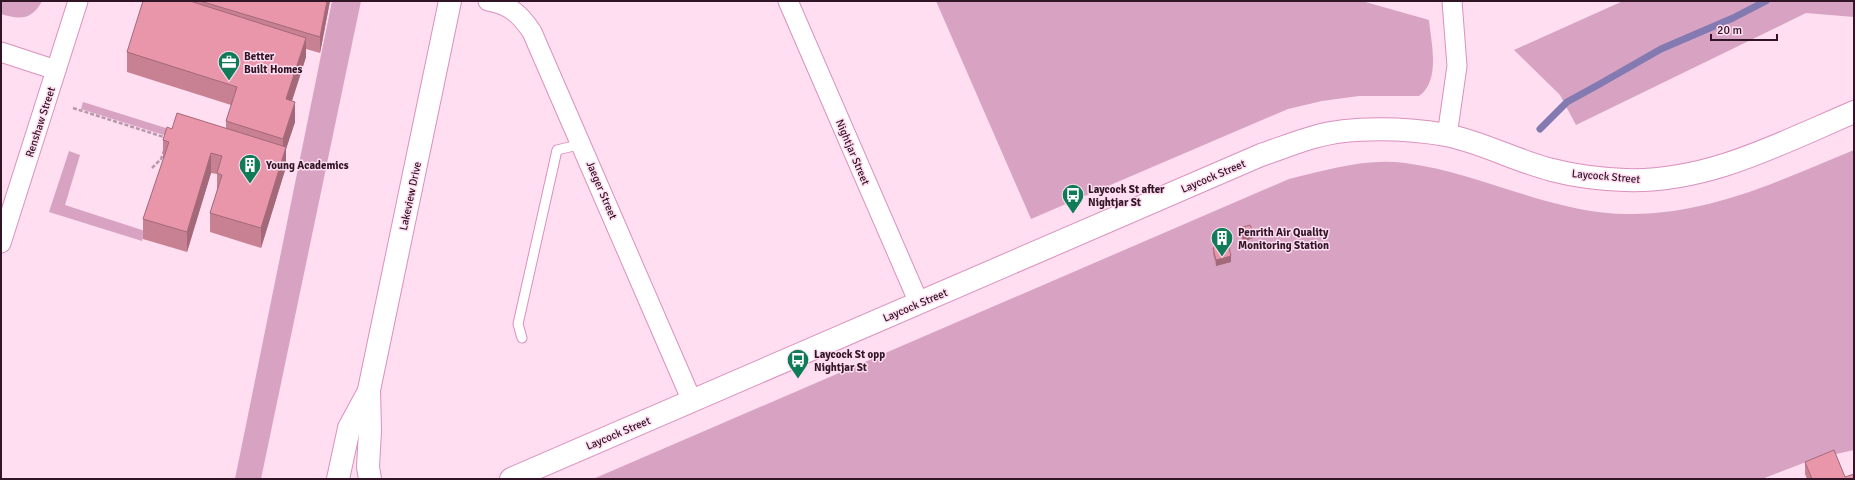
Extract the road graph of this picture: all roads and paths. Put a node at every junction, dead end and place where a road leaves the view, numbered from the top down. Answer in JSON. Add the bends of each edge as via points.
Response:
{"nodes":[{"id":1,"x":78,"y":1,"type":"edge"},
{"id":2,"x":450,"y":1,"type":"edge"},
{"id":3,"x":488,"y":1,"type":"edge"},
{"id":4,"x":788,"y":1,"type":"edge"},
{"id":5,"x":1452,"y":1,"type":"edge"},
{"id":6,"x":1,"y":52,"type":"edge"},
{"id":7,"x":56,"y":70,"type":"junction"},
{"id":8,"x":73,"y":108,"type":"dead end"},
{"id":9,"x":1854,"y":112,"type":"edge"},
{"id":10,"x":1446,"y":136,"type":"junction"},
{"id":11,"x":582,"y":144,"type":"junction"},
{"id":12,"x":152,"y":168,"type":"dead end"},
{"id":13,"x":1,"y":243,"type":"edge"},
{"id":14,"x":919,"y":303,"type":"junction"},
{"id":15,"x":522,"y":338,"type":"dead end"},
{"id":16,"x":369,"y":390,"type":"junction"},
{"id":17,"x":692,"y":401,"type":"junction"},
{"id":18,"x":338,"y":479,"type":"edge"},
{"id":19,"x":370,"y":479,"type":"edge"},
{"id":20,"x":511,"y":479,"type":"edge"}],
"edges":[{"from":1,"to":7,"type":"street","name":"Renshaw Street"},
{"from":2,"to":16,"type":"street","name":"Lakeview Drive"},
{"from":3,"to":11,"type":"street","name":"Jaeger Street","via":[[509,8],[521,16],[532,32]]},
{"from":4,"to":14,"type":"street","name":"Nightjar Street"},
{"from":5,"to":10,"type":"street","via":[[1457,66]]},
{"from":6,"to":7,"type":"street"},
{"from":7,"to":13,"type":"street","name":"Renshaw Street"},
{"from":8,"to":12,"type":"path","via":[[170,139],[161,159]]},
{"from":9,"to":10,"type":"street","name":"Laycock Street","via":[[1741,160],[1702,172],[1664,178],[1626,180],[1588,177],[1558,171]]},
{"from":10,"to":14,"type":"street","name":"Laycock Street","via":[[1404,130],[1360,130],[1315,136],[1261,155]]},
{"from":11,"to":15,"type":"lane","via":[[557,150],[518,324]]},
{"from":11,"to":17,"type":"street","name":"Jaeger Street"},
{"from":14,"to":17,"type":"street","name":"Laycock Street"},
{"from":16,"to":18,"type":"street","name":"Lakeview Drive","via":[[350,428]]},
{"from":16,"to":19,"type":"street","name":"Lakeview Drive"},
{"from":17,"to":20,"type":"street","name":"Laycock Street"}]}
